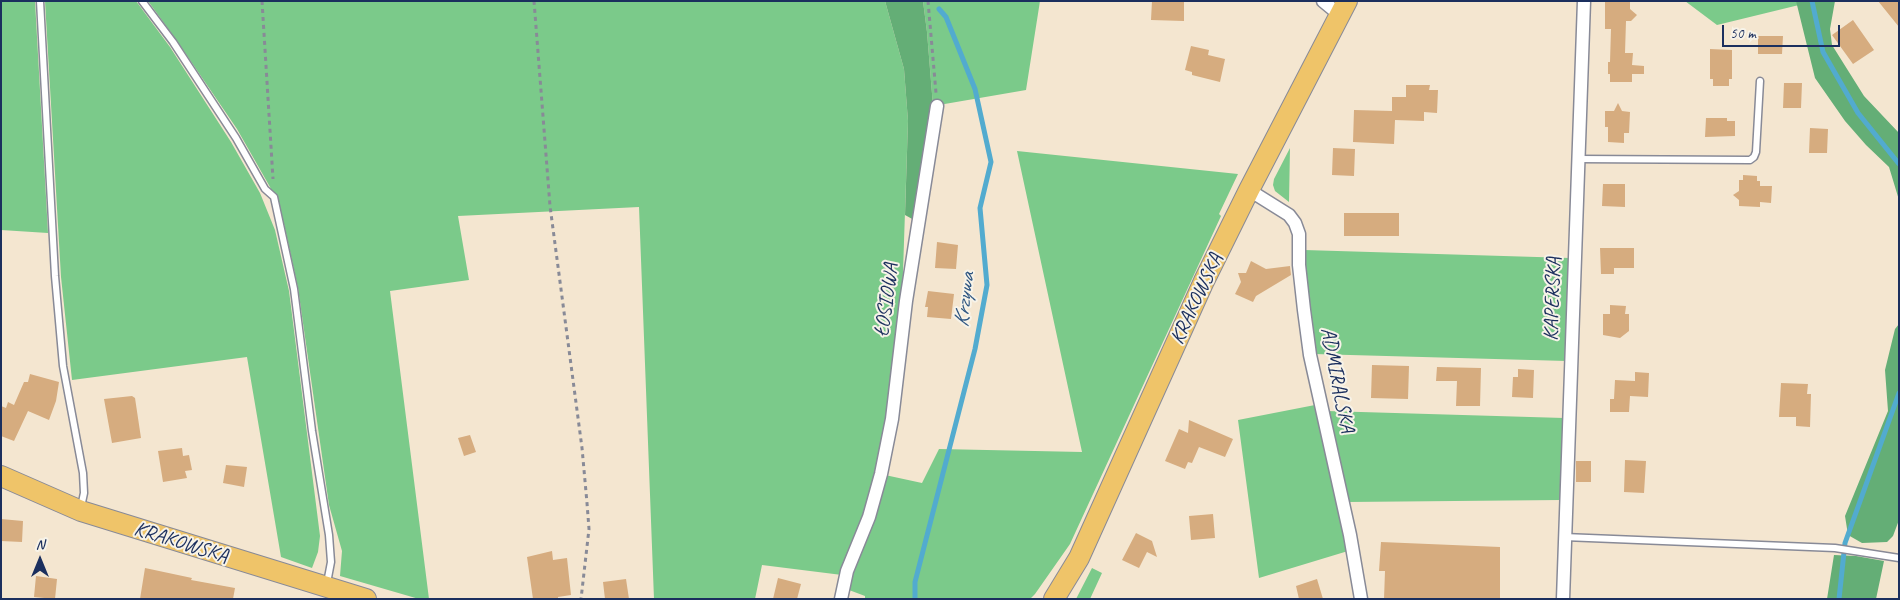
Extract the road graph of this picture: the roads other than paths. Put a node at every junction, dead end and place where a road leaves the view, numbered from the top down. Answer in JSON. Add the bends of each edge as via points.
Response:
{"nodes":[{"id":1,"x":40,"y":1,"type":"edge"},
{"id":2,"x":142,"y":1,"type":"edge"},
{"id":3,"x":1323,"y":1,"type":"edge"},
{"id":4,"x":1584,"y":1,"type":"edge"},
{"id":5,"x":1343,"y":8,"type":"edge"},
{"id":6,"x":1760,"y":81,"type":"dead end"},
{"id":7,"x":937,"y":106,"type":"road end"},
{"id":8,"x":1578,"y":159,"type":"junction"},
{"id":9,"x":1249,"y":190,"type":"junction"},
{"id":10,"x":1,"y":476,"type":"edge"},
{"id":11,"x":80,"y":511,"type":"junction"},
{"id":12,"x":1564,"y":537,"type":"junction"},
{"id":13,"x":1899,"y":558,"type":"edge"},
{"id":14,"x":326,"y":586,"type":"junction"},
{"id":15,"x":362,"y":598,"type":"edge"},
{"id":16,"x":841,"y":599,"type":"edge"},
{"id":17,"x":1054,"y":599,"type":"edge"},
{"id":18,"x":1360,"y":599,"type":"edge"},
{"id":19,"x":1563,"y":599,"type":"edge"}],
"edges":[{"from":1,"to":11,"type":"lane","via":[[55,276],[63,366],[83,473],[84,493]]},
{"from":2,"to":14,"type":"lane","via":[[236,138],[264,189],[274,198],[294,288],[329,535],[331,562]]},
{"from":3,"to":5,"type":"street"},
{"from":4,"to":8,"type":"street","name":"KAPERSKA"},
{"from":5,"to":9,"type":"main road","name":"KRAKOWSKA"},
{"from":6,"to":8,"type":"lane","via":[[1756,152],[1750,160]]},
{"from":7,"to":16,"type":"street","name":"ŁOSIOWA","via":[[906,301],[892,420],[869,517],[846,571]]},
{"from":8,"to":12,"type":"street","name":"KAPERSKA"},
{"from":9,"to":17,"type":"main road","name":"KRAKOWSKA","via":[[1200,290],[1080,558]]},
{"from":9,"to":18,"type":"street","name":"ADMIRALSKA","via":[[1289,215],[1299,234],[1310,354],[1350,535]]},
{"from":10,"to":11,"type":"main road","name":"KRAKOWSKA"},
{"from":11,"to":14,"type":"main road","name":"KRAKOWSKA"},
{"from":12,"to":13,"type":"lane","via":[[1835,548]]},
{"from":12,"to":19,"type":"street","name":"KAPERSKA"},
{"from":14,"to":15,"type":"main road","name":"KRAKOWSKA"}]}
